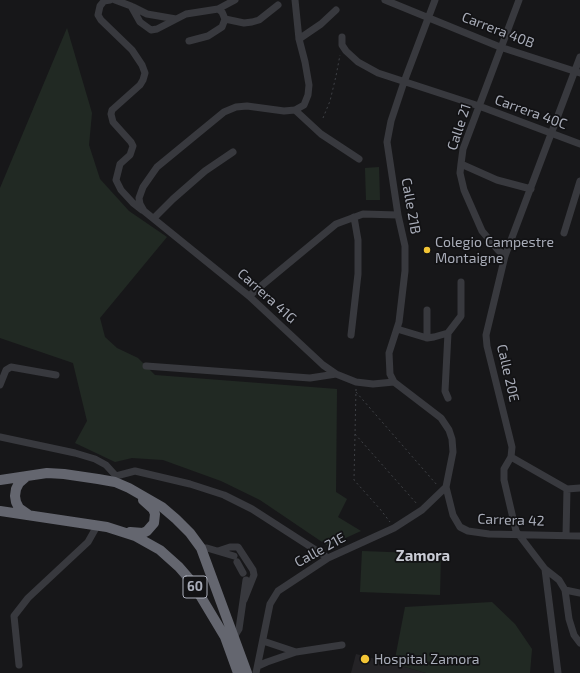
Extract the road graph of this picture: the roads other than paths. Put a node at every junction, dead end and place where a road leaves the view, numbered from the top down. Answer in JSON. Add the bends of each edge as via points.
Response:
{"nodes":[{"id":1,"x":110,"y":0,"type":"edge"},
{"id":2,"x":115,"y":0,"type":"edge"},
{"id":3,"x":235,"y":0,"type":"edge"},
{"id":4,"x":294,"y":0,"type":"edge"},
{"id":5,"x":385,"y":0,"type":"edge"},
{"id":6,"x":435,"y":0,"type":"edge"},
{"id":7,"x":518,"y":0,"type":"edge"},
{"id":8,"x":278,"y":5,"type":"dead end"},
{"id":9,"x":131,"y":6,"type":"junction"},
{"id":10,"x":218,"y":9,"type":"junction"},
{"id":11,"x":336,"y":10,"type":"dead end"},
{"id":12,"x":428,"y":17,"type":"junction"},
{"id":13,"x":176,"y":18,"type":"junction"},
{"id":14,"x":225,"y":19,"type":"junction"},
{"id":15,"x":342,"y":37,"type":"dead end"},
{"id":16,"x":299,"y":40,"type":"junction"},
{"id":17,"x":189,"y":41,"type":"dead end"},
{"id":18,"x":500,"y":47,"type":"junction"},
{"id":19,"x":580,"y":57,"type":"edge"},
{"id":20,"x":577,"y":73,"type":"edge"},
{"id":21,"x":404,"y":82,"type":"junction"},
{"id":22,"x":479,"y":106,"type":"junction"},
{"id":23,"x":295,"y":110,"type":"junction"},
{"id":24,"x":551,"y":133,"type":"junction"},
{"id":25,"x":580,"y":144,"type":"edge"},
{"id":26,"x":233,"y":152,"type":"dead end"},
{"id":27,"x":359,"y":159,"type":"dead end"},
{"id":28,"x":461,"y":164,"type":"junction"},
{"id":29,"x":580,"y":181,"type":"edge"},
{"id":30,"x":531,"y":189,"type":"junction"},
{"id":31,"x":144,"y":211,"type":"junction"},
{"id":32,"x":398,"y":215,"type":"junction"},
{"id":33,"x":354,"y":217,"type":"junction"},
{"id":34,"x":154,"y":218,"type":"junction"},
{"id":35,"x":564,"y":233,"type":"dead end"},
{"id":36,"x":505,"y":256,"type":"junction"},
{"id":37,"x":461,"y":282,"type":"dead end"},
{"id":38,"x":249,"y":296,"type":"junction"},
{"id":39,"x":427,"y":310,"type":"dead end"},
{"id":40,"x":396,"y":329,"type":"junction"},
{"id":41,"x":448,"y":333,"type":"junction"},
{"id":42,"x":351,"y":335,"type":"dead end"},
{"id":43,"x":427,"y":338,"type":"junction"},
{"id":44,"x":146,"y":366,"type":"dead end"},
{"id":45,"x":56,"y":374,"type":"dead end"},
{"id":46,"x":336,"y":374,"type":"junction"},
{"id":47,"x":394,"y":382,"type":"junction"},
{"id":48,"x":0,"y":385,"type":"edge"},
{"id":49,"x":448,"y":398,"type":"dead end"},
{"id":50,"x":0,"y":437,"type":"edge"},
{"id":51,"x":511,"y":457,"type":"junction"},
{"id":52,"x":30,"y":475,"type":"junction"},
{"id":53,"x":115,"y":479,"type":"junction"},
{"id":54,"x":0,"y":480,"type":"edge"},
{"id":55,"x":129,"y":488,"type":"junction"},
{"id":56,"x":580,"y":488,"type":"edge"},
{"id":57,"x":444,"y":489,"type":"junction"},
{"id":58,"x":567,"y":489,"type":"junction"},
{"id":59,"x":0,"y":511,"type":"edge"},
{"id":60,"x":31,"y":516,"type":"junction"},
{"id":61,"x":97,"y":526,"type":"junction"},
{"id":62,"x":118,"y":531,"type":"junction"},
{"id":63,"x":520,"y":535,"type":"junction"},
{"id":64,"x":566,"y":535,"type":"junction"},
{"id":65,"x":580,"y":536,"type":"edge"},
{"id":66,"x":201,"y":548,"type":"junction"},
{"id":67,"x":218,"y":551,"type":"junction"},
{"id":68,"x":328,"y":558,"type":"junction"},
{"id":69,"x":545,"y":569,"type":"junction"},
{"id":70,"x":565,"y":590,"type":"junction"},
{"id":71,"x":580,"y":593,"type":"edge"},
{"id":72,"x":244,"y":600,"type":"junction"},
{"id":73,"x":234,"y":637,"type":"junction"},
{"id":74,"x":263,"y":641,"type":"junction"},
{"id":75,"x":579,"y":642,"type":"edge"},
{"id":76,"x":342,"y":644,"type":"dead end"},
{"id":77,"x":296,"y":652,"type":"junction"},
{"id":78,"x":19,"y":665,"type":"dead end"},
{"id":79,"x":257,"y":670,"type":"edge"},
{"id":80,"x":238,"y":673,"type":"edge"},
{"id":81,"x":247,"y":673,"type":"edge"},
{"id":82,"x":558,"y":673,"type":"edge"}],
"edges":[{"from":1,"to":31,"type":"street","name":"Carrera 41G","via":[[100,6],[98,15],[132,50],[145,73],[140,84],[112,110],[111,114],[112,122],[133,146],[130,155],[120,164],[116,180],[121,190]]},
{"from":2,"to":9,"type":"street"},
{"from":3,"to":10,"type":"street"},
{"from":4,"to":16,"type":"street"},
{"from":5,"to":12,"type":"street","name":"Carrera 40B"},
{"from":6,"to":12,"type":"street","name":"Calle 21B"},
{"from":7,"to":18,"type":"street","name":"Calle 21"},
{"from":8,"to":14,"type":"street","via":[[259,20],[252,22]]},
{"from":9,"to":13,"type":"street","via":[[147,14]]},
{"from":9,"to":13,"type":"street","via":[[140,22],[152,30],[170,24]]},
{"from":10,"to":13,"type":"street"},
{"from":10,"to":14,"type":"street"},
{"from":11,"to":16,"type":"street"},
{"from":12,"to":18,"type":"street","name":"Carrera 40B"},
{"from":12,"to":21,"type":"street","name":"Calle 21B"},
{"from":14,"to":17,"type":"street","via":[[218,30],[208,36]]},
{"from":15,"to":21,"type":"street","name":"Carrera 40C","via":[[346,51],[358,62],[378,73]]},
{"from":16,"to":23,"type":"street","via":[[309,85],[304,105]]},
{"from":18,"to":20,"type":"street","name":"Carrera 40B"},
{"from":18,"to":22,"type":"street","name":"Calle 21"},
{"from":19,"to":20,"type":"street","name":"Calle 20E"},
{"from":20,"to":24,"type":"street","name":"Calle 20E"},
{"from":21,"to":22,"type":"street","name":"Carrera 40C"},
{"from":21,"to":32,"type":"street","name":"Calle 21B","via":[[387,142]]},
{"from":22,"to":24,"type":"street","name":"Carrera 40C"},
{"from":22,"to":28,"type":"street","name":"Calle 21","via":[[463,148]]},
{"from":23,"to":27,"type":"street","via":[[322,134]]},
{"from":23,"to":31,"type":"street","via":[[247,106],[224,112],[157,167],[143,186],[139,198]]},
{"from":24,"to":25,"type":"street","name":"Carrera 40C"},
{"from":24,"to":30,"type":"street","name":"Calle 20E"},
{"from":26,"to":34,"type":"street","via":[[205,171]]},
{"from":28,"to":30,"type":"street","via":[[496,180]]},
{"from":28,"to":36,"type":"street","name":"Calle 21","via":[[460,173],[464,190],[482,231]]},
{"from":29,"to":35,"type":"street"},
{"from":30,"to":36,"type":"street","name":"Calle 20E"},
{"from":31,"to":34,"type":"street","name":"Carrera 41G"},
{"from":32,"to":33,"type":"street","via":[[363,214]]},
{"from":32,"to":40,"type":"street","name":"Calle 21B","via":[[405,246],[405,271]]},
{"from":33,"to":38,"type":"street","via":[[336,224]]},
{"from":33,"to":42,"type":"street","via":[[358,240],[358,274]]},
{"from":34,"to":38,"type":"street","name":"Carrera 41G"},
{"from":36,"to":51,"type":"street","name":"Calle 20E","via":[[486,335],[512,448]]},
{"from":37,"to":41,"type":"street","via":[[461,316]]},
{"from":38,"to":46,"type":"street","name":"Carrera 41G"},
{"from":39,"to":43,"type":"street"},
{"from":40,"to":43,"type":"street"},
{"from":40,"to":47,"type":"street","name":"Calle 21B","via":[[389,353],[390,374]]},
{"from":41,"to":43,"type":"street"},
{"from":41,"to":49,"type":"street","via":[[445,391]]},
{"from":44,"to":46,"type":"street","via":[[310,378]]},
{"from":45,"to":48,"type":"street","via":[[11,367],[6,370]]},
{"from":46,"to":47,"type":"street","name":"Carrera 41G","via":[[356,382]]},
{"from":47,"to":57,"type":"street","via":[[441,418],[449,430],[452,452]]},
{"from":50,"to":53,"type":"street","via":[[95,458],[106,465]]},
{"from":51,"to":58,"type":"street"},
{"from":51,"to":63,"type":"street","name":"Calle 20E","via":[[504,469],[504,480],[516,531]]},
{"from":52,"to":53,"type":"highway","number":"60","via":[[46,473]]},
{"from":52,"to":54,"type":"highway","number":"60"},
{"from":52,"to":60,"type":"highway","via":[[19,483],[15,496],[19,508]]},
{"from":53,"to":55,"type":"highway","number":"60"},
{"from":53,"to":68,"type":"street","via":[[129,472],[142,472],[224,495],[252,509]]},
{"from":55,"to":62,"type":"highway","via":[[153,509],[155,519],[150,529],[143,533]]},
{"from":55,"to":66,"type":"highway","number":"60","via":[[167,511],[190,533]]},
{"from":56,"to":58,"type":"street"},
{"from":57,"to":63,"type":"street","name":"Carrera 42","via":[[460,527],[468,531]]},
{"from":57,"to":68,"type":"street","name":"Calle 21E","via":[[422,510],[394,528]]},
{"from":58,"to":64,"type":"street"},
{"from":59,"to":60,"type":"highway","number":"60"},
{"from":60,"to":61,"type":"highway","number":"60"},
{"from":61,"to":62,"type":"highway","number":"60"},
{"from":61,"to":78,"type":"street","via":[[88,542],[28,598],[14,616]]},
{"from":62,"to":80,"type":"highway","number":"60","via":[[134,536],[160,550],[186,575],[225,637]]},
{"from":63,"to":64,"type":"street","name":"Carrera 42"},
{"from":63,"to":69,"type":"street","name":"Calle 20E"},
{"from":64,"to":65,"type":"street","name":"Carrera 42"},
{"from":66,"to":67,"type":"street"},
{"from":66,"to":73,"type":"highway","number":"60"},
{"from":67,"to":72,"type":"street","via":[[235,559],[245,577]]},
{"from":67,"to":72,"type":"street","via":[[230,547],[238,548],[253,570],[254,575]]},
{"from":68,"to":74,"type":"street","name":"Calle 21E","via":[[278,591],[270,604]]},
{"from":69,"to":70,"type":"street","via":[[559,580]]},
{"from":69,"to":82,"type":"street","name":"Calle 20E"},
{"from":70,"to":71,"type":"street"},
{"from":70,"to":75,"type":"street","via":[[569,619]]},
{"from":72,"to":73,"type":"street","via":[[239,629]]},
{"from":73,"to":81,"type":"highway","number":"60"},
{"from":74,"to":77,"type":"street"},
{"from":74,"to":79,"type":"street","name":"Calle 21E"},
{"from":76,"to":77,"type":"street"},
{"from":77,"to":79,"type":"street","via":[[266,662]]}]}
